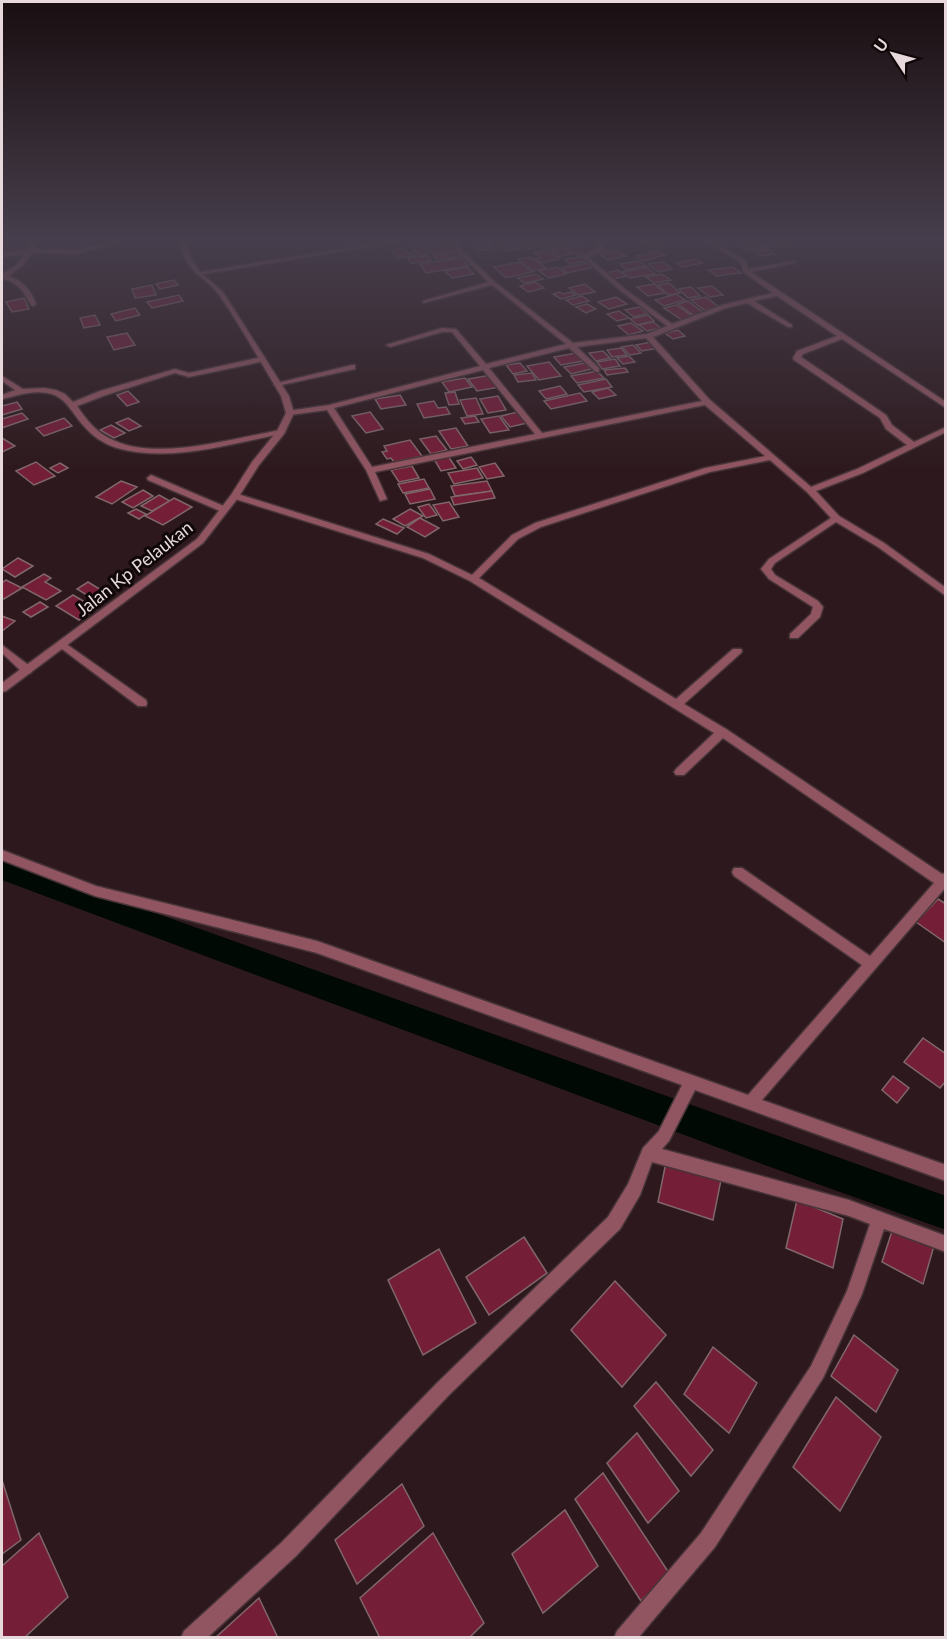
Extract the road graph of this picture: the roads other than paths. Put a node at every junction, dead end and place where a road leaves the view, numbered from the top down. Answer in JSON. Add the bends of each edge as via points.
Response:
{"nodes":[{"id":1,"x":236,"y":317,"type":"edge"},
{"id":2,"x":536,"y":317,"type":"edge"},
{"id":3,"x":659,"y":317,"type":"edge"},
{"id":4,"x":696,"y":317,"type":"edge"},
{"id":5,"x":776,"y":317,"type":"edge"},
{"id":6,"x":810,"y":317,"type":"edge"},
{"id":7,"x":790,"y":326,"type":"dead end"},
{"id":8,"x":672,"y":327,"type":"junction"},
{"id":9,"x":648,"y":336,"type":"junction"},
{"id":10,"x":841,"y":338,"type":"junction"},
{"id":11,"x":390,"y":345,"type":"dead end"},
{"id":12,"x":571,"y":345,"type":"junction"},
{"id":13,"x":262,"y":359,"type":"junction"},
{"id":14,"x":352,"y":367,"type":"dead end"},
{"id":15,"x":486,"y":367,"type":"junction"},
{"id":16,"x":596,"y":370,"type":"dead end"},
{"id":17,"x":2,"y":378,"type":"edge"},
{"id":18,"x":278,"y":384,"type":"junction"},
{"id":19,"x":21,"y":391,"type":"junction"},
{"id":20,"x":2,"y":397,"type":"edge"},
{"id":21,"x":706,"y":402,"type":"junction"},
{"id":22,"x":72,"y":405,"type":"junction"},
{"id":23,"x":945,"y":406,"type":"edge"},
{"id":24,"x":329,"y":407,"type":"junction"},
{"id":25,"x":290,"y":413,"type":"junction"},
{"id":26,"x":945,"y":429,"type":"edge"},
{"id":27,"x":281,"y":432,"type":"junction"},
{"id":28,"x":540,"y":435,"type":"junction"},
{"id":29,"x":913,"y":445,"type":"junction"},
{"id":30,"x":771,"y":457,"type":"junction"},
{"id":31,"x":370,"y":470,"type":"junction"},
{"id":32,"x":151,"y":478,"type":"dead end"},
{"id":33,"x":810,"y":490,"type":"junction"},
{"id":34,"x":235,"y":496,"type":"junction"},
{"id":35,"x":383,"y":499,"type":"dead end"},
{"id":36,"x":223,"y":509,"type":"junction"},
{"id":37,"x":836,"y":518,"type":"junction"},
{"id":38,"x":473,"y":579,"type":"junction"},
{"id":39,"x":945,"y":593,"type":"edge"},
{"id":40,"x":794,"y":636,"type":"dead end"},
{"id":41,"x":62,"y":644,"type":"junction"},
{"id":42,"x":2,"y":648,"type":"edge"},
{"id":43,"x":737,"y":651,"type":"dead end"},
{"id":44,"x":27,"y":670,"type":"junction"},
{"id":45,"x":2,"y":688,"type":"edge"},
{"id":46,"x":142,"y":703,"type":"dead end"},
{"id":47,"x":676,"y":705,"type":"junction"},
{"id":48,"x":722,"y":732,"type":"junction"},
{"id":49,"x":680,"y":772,"type":"dead end"},
{"id":50,"x":2,"y":855,"type":"edge"},
{"id":51,"x":738,"y":872,"type":"dead end"},
{"id":52,"x":944,"y":880,"type":"edge"},
{"id":53,"x":870,"y":963,"type":"junction"},
{"id":54,"x":691,"y":1083,"type":"junction"},
{"id":55,"x":751,"y":1102,"type":"junction"},
{"id":56,"x":648,"y":1153,"type":"junction"},
{"id":57,"x":945,"y":1173,"type":"edge"},
{"id":58,"x":880,"y":1218,"type":"junction"},
{"id":59,"x":945,"y":1244,"type":"edge"},
{"id":60,"x":191,"y":1638,"type":"edge"},
{"id":61,"x":624,"y":1638,"type":"edge"}],
"edges":[{"from":1,"to":13,"type":"street"},
{"from":2,"to":12,"type":"street"},
{"from":3,"to":8,"type":"street"},
{"from":4,"to":8,"type":"street"},
{"from":5,"to":7,"type":"street"},
{"from":6,"to":10,"type":"street"},
{"from":8,"to":9,"type":"street"},
{"from":9,"to":12,"type":"street"},
{"from":9,"to":21,"type":"street"},
{"from":10,"to":23,"type":"street"},
{"from":10,"to":29,"type":"street","via":[[800,353],[797,358],[883,417],[889,427]]},
{"from":11,"to":15,"type":"street","via":[[454,330]]},
{"from":12,"to":15,"type":"street"},
{"from":12,"to":16,"type":"street"},
{"from":13,"to":18,"type":"street"},
{"from":13,"to":22,"type":"street","via":[[189,375],[175,371]]},
{"from":14,"to":18,"type":"street"},
{"from":15,"to":24,"type":"street"},
{"from":15,"to":28,"type":"street"},
{"from":17,"to":19,"type":"street"},
{"from":18,"to":25,"type":"street"},
{"from":19,"to":20,"type":"street"},
{"from":19,"to":22,"type":"street","via":[[56,392]]},
{"from":21,"to":28,"type":"street"},
{"from":21,"to":30,"type":"street"},
{"from":22,"to":27,"type":"street","via":[[87,426],[102,438],[141,452]]},
{"from":24,"to":25,"type":"street"},
{"from":24,"to":31,"type":"street"},
{"from":25,"to":27,"type":"street","name":"Jalan Kp Pelaukan"},
{"from":26,"to":29,"type":"street"},
{"from":27,"to":34,"type":"street","name":"Jalan Kp Pelaukan"},
{"from":28,"to":31,"type":"street"},
{"from":29,"to":33,"type":"street"},
{"from":30,"to":33,"type":"street"},
{"from":30,"to":38,"type":"street","via":[[708,470],[538,525],[515,537]]},
{"from":31,"to":35,"type":"street"},
{"from":32,"to":36,"type":"street"},
{"from":33,"to":37,"type":"street"},
{"from":34,"to":36,"type":"street","name":"Jalan Kp Pelaukan"},
{"from":34,"to":38,"type":"street","via":[[426,556]]},
{"from":36,"to":41,"type":"street","name":"Jalan Kp Pelaukan","via":[[200,541]]},
{"from":37,"to":39,"type":"street"},
{"from":37,"to":40,"type":"street","via":[[766,568],[772,577],[818,607],[816,615]]},
{"from":38,"to":47,"type":"street"},
{"from":41,"to":44,"type":"street","name":"Jalan Kp Pelaukan"},
{"from":41,"to":46,"type":"street"},
{"from":42,"to":44,"type":"street"},
{"from":43,"to":47,"type":"street"},
{"from":44,"to":45,"type":"street","name":"Jalan Kp Pelaukan"},
{"from":47,"to":48,"type":"street"},
{"from":48,"to":49,"type":"street"},
{"from":48,"to":52,"type":"street"},
{"from":50,"to":54,"type":"street","via":[[95,891],[317,947]]},
{"from":51,"to":53,"type":"street"},
{"from":52,"to":53,"type":"street"},
{"from":53,"to":55,"type":"street"},
{"from":54,"to":55,"type":"street"},
{"from":54,"to":56,"type":"street","via":[[664,1136]]},
{"from":55,"to":57,"type":"street"},
{"from":56,"to":58,"type":"street"},
{"from":56,"to":60,"type":"street","via":[[634,1189],[614,1223],[443,1389],[289,1549]]},
{"from":58,"to":59,"type":"street"},
{"from":58,"to":61,"type":"street","via":[[854,1294],[816,1372],[708,1540]]}]}
